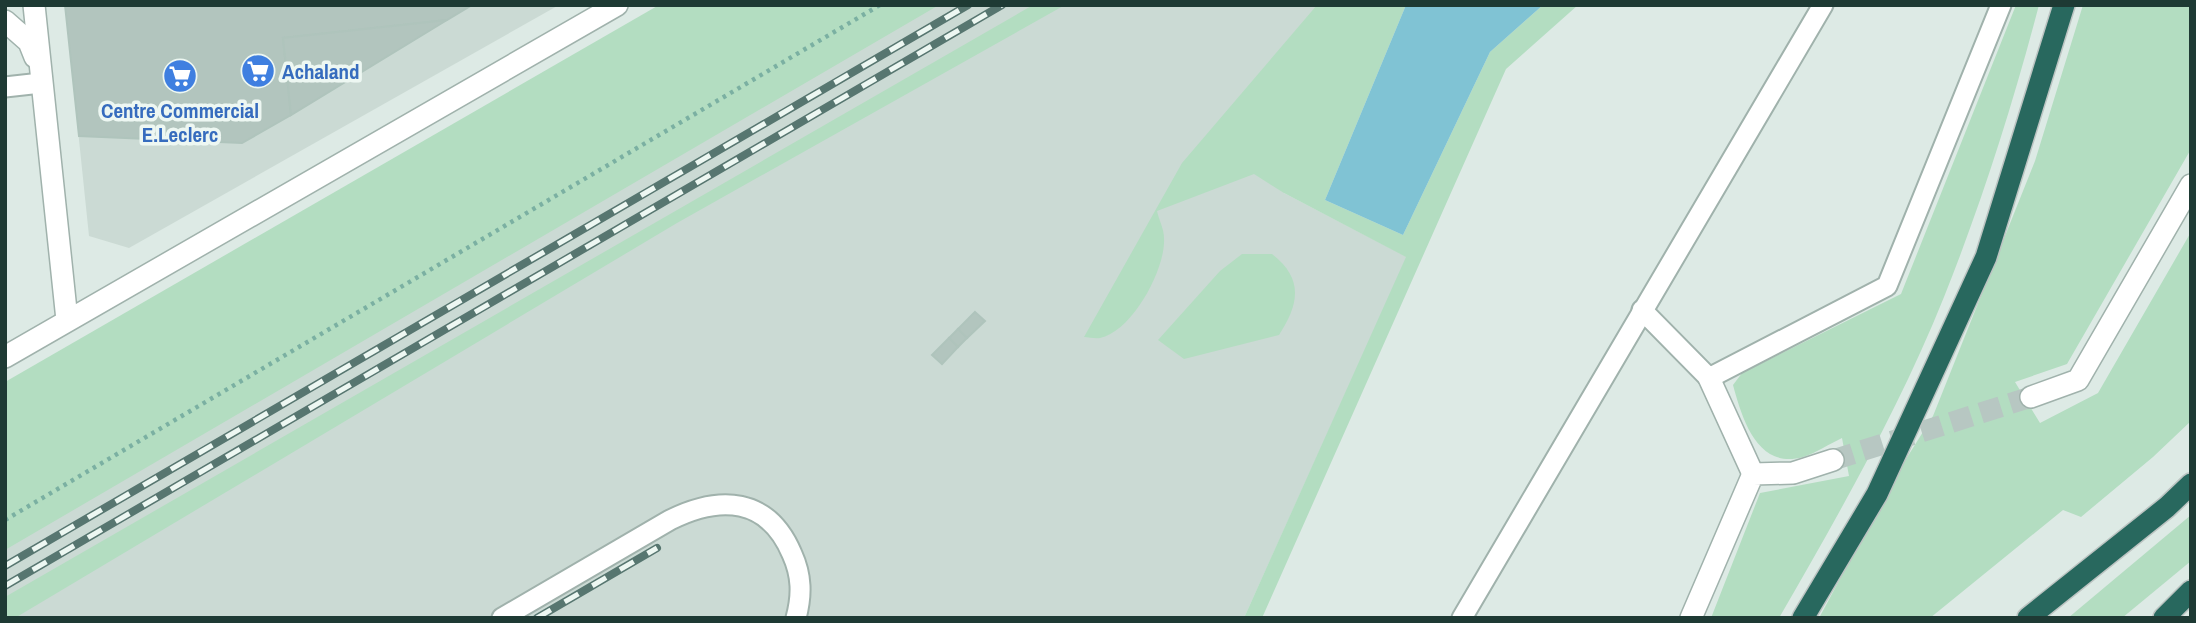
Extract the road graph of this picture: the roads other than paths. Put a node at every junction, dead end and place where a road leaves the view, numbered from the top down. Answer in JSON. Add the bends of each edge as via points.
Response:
{"nodes":[{"id":1,"x":34,"y":5,"type":"edge"},
{"id":2,"x":617,"y":5,"type":"edge"},
{"id":3,"x":1823,"y":5,"type":"edge"},
{"id":4,"x":2001,"y":5,"type":"edge"},
{"id":5,"x":2064,"y":5,"type":"edge"},
{"id":6,"x":5,"y":22,"type":"edge"},
{"id":7,"x":40,"y":76,"type":"junction"},
{"id":8,"x":5,"y":87,"type":"edge"},
{"id":9,"x":2191,"y":185,"type":"edge"},
{"id":10,"x":1642,"y":310,"type":"junction"},
{"id":11,"x":67,"y":320,"type":"junction"},
{"id":12,"x":5,"y":357,"type":"edge"},
{"id":13,"x":1709,"y":378,"type":"junction"},
{"id":14,"x":2031,"y":397,"type":"tunnel mouth"},
{"id":15,"x":1833,"y":460,"type":"tunnel mouth"},
{"id":16,"x":1753,"y":474,"type":"junction"},
{"id":17,"x":2191,"y":484,"type":"edge"},
{"id":18,"x":2191,"y":590,"type":"edge"},
{"id":19,"x":502,"y":618,"type":"edge"},
{"id":20,"x":796,"y":618,"type":"edge"},
{"id":21,"x":1462,"y":618,"type":"edge"},
{"id":22,"x":1692,"y":618,"type":"edge"},
{"id":23,"x":1802,"y":618,"type":"edge"},
{"id":24,"x":2028,"y":618,"type":"edge"},
{"id":25,"x":2164,"y":618,"type":"edge"}],
"edges":[{"from":1,"to":7,"type":"street"},
{"from":2,"to":11,"type":"street"},
{"from":3,"to":10,"type":"lane"},
{"from":4,"to":13,"type":"lane","via":[[1888,286]]},
{"from":5,"to":23,"type":"highway","via":[[1986,257],[1877,494]]},
{"from":6,"to":7,"type":"street","via":[[29,42]]},
{"from":7,"to":8,"type":"lane"},
{"from":7,"to":11,"type":"street"},
{"from":9,"to":14,"type":"street","via":[[2078,380]]},
{"from":10,"to":13,"type":"lane"},
{"from":10,"to":21,"type":"lane"},
{"from":11,"to":12,"type":"street"},
{"from":13,"to":16,"type":"street"},
{"from":15,"to":16,"type":"street","via":[[1793,473]]},
{"from":16,"to":22,"type":"street"},
{"from":17,"to":24,"type":"highway"},
{"from":18,"to":25,"type":"highway"},
{"from":19,"to":20,"type":"lane","via":[[670,520],[721,504],[752,509],[777,526],[799,575]]}]}
